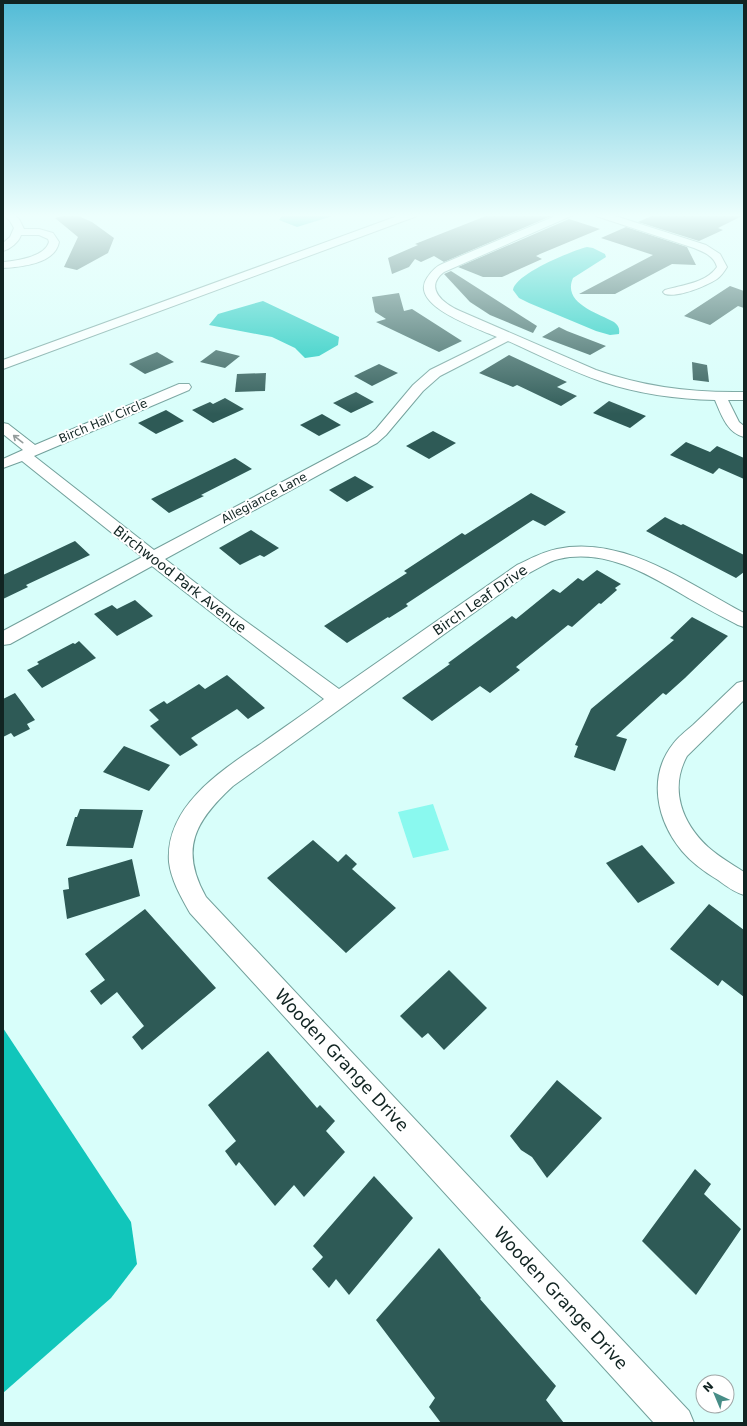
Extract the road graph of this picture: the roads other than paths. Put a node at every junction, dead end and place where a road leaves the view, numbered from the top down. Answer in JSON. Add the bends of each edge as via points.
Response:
{"nodes":[{"id":1,"x":232,"y":281,"type":"edge"},
{"id":2,"x":432,"y":281,"type":"edge"},
{"id":3,"x":705,"y":281,"type":"edge"},
{"id":4,"x":669,"y":292,"type":"dead end"},
{"id":5,"x":508,"y":336,"type":"junction"},
{"id":6,"x":3,"y":365,"type":"edge"},
{"id":7,"x":184,"y":387,"type":"dead end"},
{"id":8,"x":720,"y":396,"type":"junction"},
{"id":9,"x":744,"y":396,"type":"edge"},
{"id":10,"x":3,"y":427,"type":"edge"},
{"id":11,"x":744,"y":433,"type":"edge"},
{"id":12,"x":14,"y":457,"type":"edge"},
{"id":13,"x":153,"y":558,"type":"junction"},
{"id":14,"x":744,"y":621,"type":"edge"},
{"id":15,"x":3,"y":639,"type":"edge"},
{"id":16,"x":744,"y":688,"type":"edge"},
{"id":17,"x":338,"y":700,"type":"junction"},
{"id":18,"x":744,"y":885,"type":"edge"},
{"id":19,"x":677,"y":1423,"type":"edge"}],
"edges":[{"from":1,"to":6,"type":"main road"},
{"from":2,"to":5,"type":"street","via":[[429,286],[433,298],[447,310]]},
{"from":3,"to":4,"type":"street","via":[[683,290]]},
{"from":5,"to":8,"type":"street","via":[[620,383],[675,394]]},
{"from":5,"to":13,"type":"street","name":"Allegiance Lane","via":[[434,373],[372,440]]},
{"from":7,"to":12,"type":"street","name":"Birch Hall Circle"},
{"from":8,"to":9,"type":"street"},
{"from":8,"to":11,"type":"street","via":[[734,424]]},
{"from":12,"to":10,"type":"street","name":"Birchwood Park Avenue","one_way":true},
{"from":12,"to":13,"type":"street","name":"Birchwood Park Avenue"},
{"from":13,"to":15,"type":"street","name":"Allegiance Lane"},
{"from":13,"to":17,"type":"street","name":"Birchwood Park Avenue"},
{"from":14,"to":17,"type":"street","name":"Birch Leaf Drive","via":[[632,561],[587,552],[556,554],[523,569]]},
{"from":16,"to":18,"type":"street","via":[[680,750],[672,761],[667,791],[670,809],[687,840],[702,855]]},
{"from":17,"to":19,"type":"street","name":"Wooden Grange Drive","via":[[208,794],[194,812],[183,839],[183,876],[188,887],[198,905]]}]}
